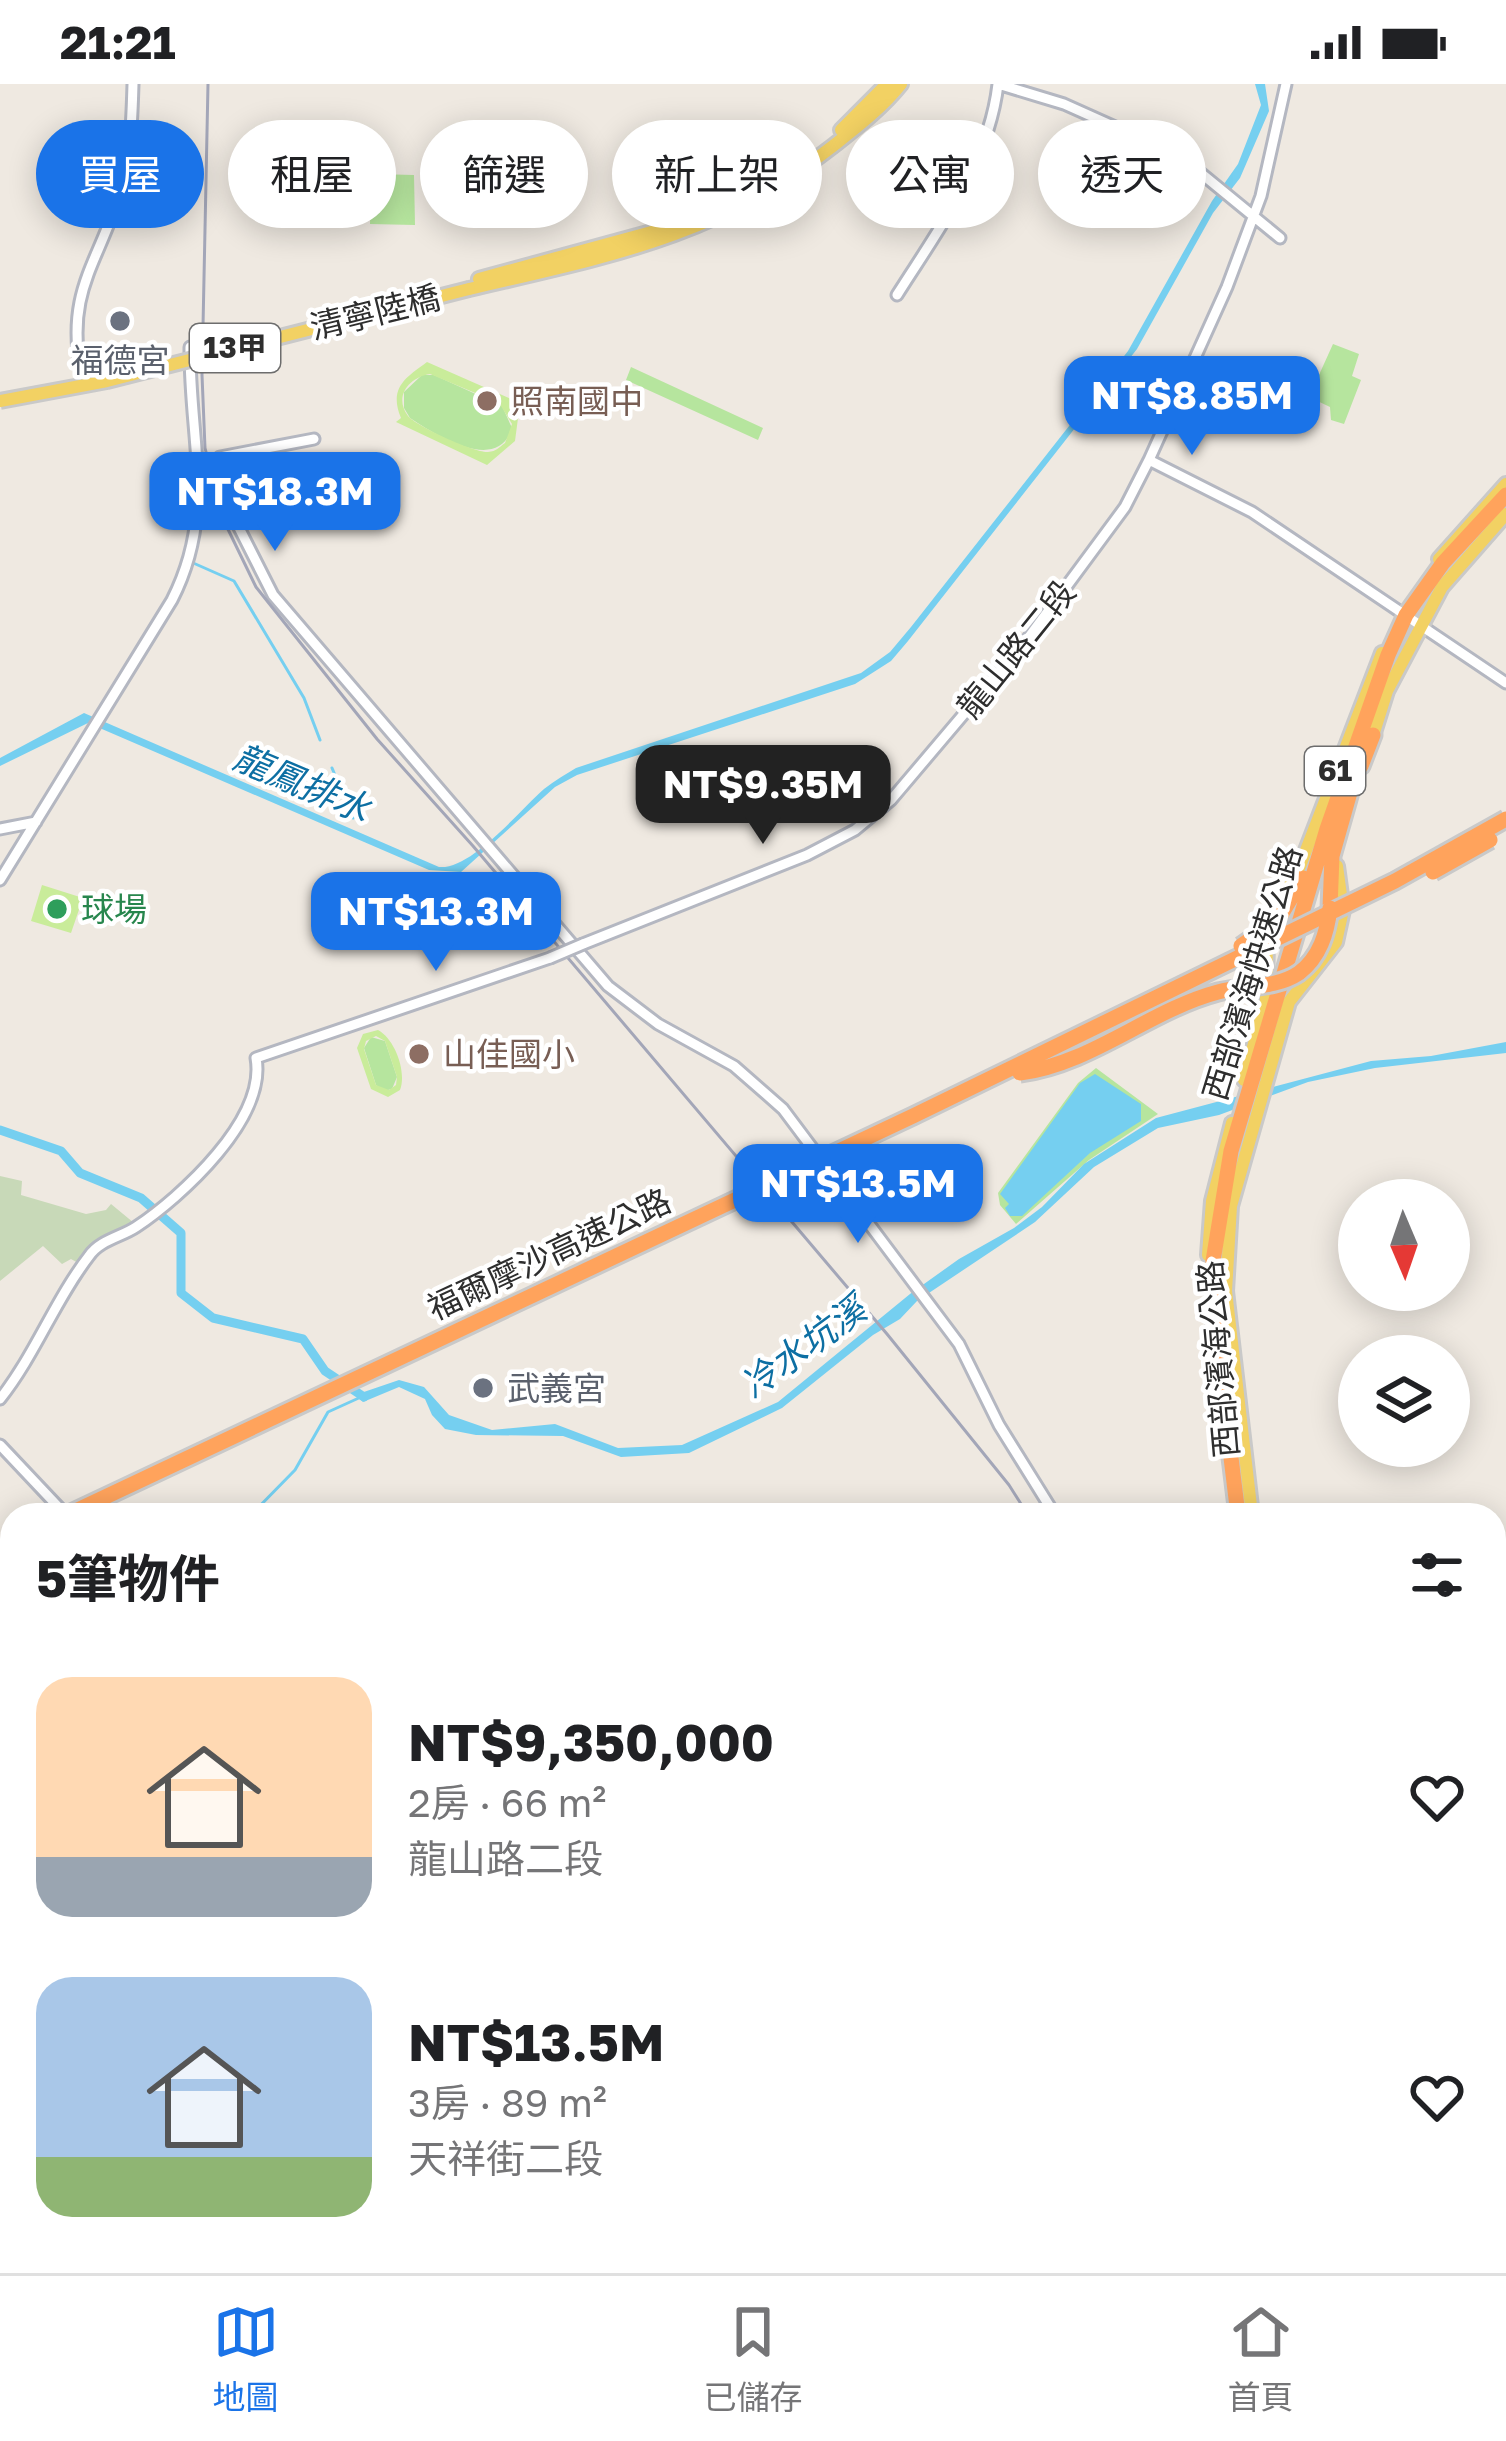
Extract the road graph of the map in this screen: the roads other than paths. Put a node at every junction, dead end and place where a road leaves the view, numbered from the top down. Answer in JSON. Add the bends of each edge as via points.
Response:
{"nodes":[{"id":1,"x":133,"y":84,"type":"edge"},
{"id":2,"x":887,"y":84,"type":"edge"},
{"id":3,"x":901,"y":84,"type":"edge"},
{"id":4,"x":998,"y":84,"type":"edge"},
{"id":5,"x":1286,"y":84,"type":"edge"},
{"id":6,"x":1254,"y":215,"type":"junction"},
{"id":7,"x":1280,"y":238,"type":"dead end"},
{"id":8,"x":468,"y":286,"type":"junction"},
{"id":9,"x":897,"y":295,"type":"dead end"},
{"id":10,"x":190,"y":346,"type":"dead end"},
{"id":11,"x":81,"y":373,"type":"dead end"},
{"id":12,"x":0,"y":397,"type":"edge"},
{"id":13,"x":314,"y":439,"type":"dead end"},
{"id":14,"x":1149,"y":460,"type":"junction"},
{"id":15,"x":1506,"y":484,"type":"edge"},
{"id":16,"x":1506,"y":500,"type":"edge"},
{"id":17,"x":1506,"y":514,"type":"edge"},
{"id":18,"x":1410,"y":617,"type":"junction"},
{"id":19,"x":1506,"y":683,"type":"edge"},
{"id":20,"x":1367,"y":730,"type":"junction"},
{"id":21,"x":1506,"y":819,"type":"edge"},
{"id":22,"x":36,"y":822,"type":"junction"},
{"id":23,"x":0,"y":829,"type":"edge"},
{"id":24,"x":1506,"y":831,"type":"edge"},
{"id":25,"x":0,"y":880,"type":"edge"},
{"id":26,"x":1020,"y":1073,"type":"junction"},
{"id":27,"x":1254,"y":1084,"type":"junction"},
{"id":28,"x":1246,"y":1112,"type":"junction"},
{"id":29,"x":914,"y":1116,"type":"junction"},
{"id":30,"x":0,"y":1399,"type":"edge"},
{"id":31,"x":0,"y":1445,"type":"edge"},
{"id":32,"x":56,"y":1503,"type":"edge"},
{"id":33,"x":92,"y":1503,"type":"edge"},
{"id":34,"x":112,"y":1503,"type":"edge"},
{"id":35,"x":1048,"y":1503,"type":"edge"},
{"id":36,"x":1238,"y":1503,"type":"edge"},
{"id":37,"x":1239,"y":1503,"type":"edge"}],
"edges":[{"from":1,"to":11,"type":"street","via":[[126,170],[77,304]]},
{"from":2,"to":8,"type":"main road","number":"13甲","via":[[820,148],[712,211]]},
{"from":3,"to":8,"type":"main road","number":"13甲","via":[[806,167],[698,229]]},
{"from":4,"to":6,"type":"street","via":[[1180,156]]},
{"from":4,"to":9,"type":"street","via":[[954,206]]},
{"from":5,"to":6,"type":"street","name":"龍山路二段"},
{"from":6,"to":7,"type":"street"},
{"from":6,"to":14,"type":"street","name":"龍山路二段"},
{"from":8,"to":12,"type":"main road","name":"清寧陸橋","number":"13甲","bridge":true},
{"from":10,"to":22,"type":"street","via":[[199,457],[190,562]]},
{"from":13,"to":35,"type":"street","via":[[220,457],[227,505],[273,595],[608,986],[757,1084],[816,1148],[959,1343]]},
{"from":14,"to":18,"type":"street","via":[[1252,512]]},
{"from":14,"to":30,"type":"street","name":"龍山路二段","bridge":true,"via":[[1125,507],[1029,637],[892,800],[843,837],[550,958],[256,1058],[230,1141],[195,1180],[89,1254]]},
{"from":15,"to":18,"type":"main road","number":"61","via":[[1453,540]]},
{"from":16,"to":18,"type":"highway","name":"西部濱海快速公路","number":"61","via":[[1443,563]]},
{"from":17,"to":18,"type":"main road","number":"61"},
{"from":18,"to":19,"type":"street"},
{"from":18,"to":20,"type":"highway","name":"西部濱海快速公路","number":"61"},
{"from":18,"to":27,"type":"main road","number":"61","via":[[1350,730],[1300,866],[1270,920]]},
{"from":20,"to":26,"type":"highway","bridge":true,"via":[[1332,856],[1325,937],[1304,968],[1286,980],[1210,994]]},
{"from":20,"to":27,"type":"highway","name":"西部濱海快速公路","number":"61"},
{"from":20,"to":27,"type":"main road","number":"61","via":[[1337,856],[1343,910],[1336,942],[1289,1002]]},
{"from":20,"to":29,"type":"highway","bridge":true,"via":[[1337,773],[1301,882],[1278,920],[1159,991]]},
{"from":21,"to":29,"type":"highway","name":"福爾摩沙高速公路","bridge":true},
{"from":22,"to":23,"type":"street"},
{"from":22,"to":25,"type":"street"},
{"from":24,"to":26,"type":"highway","name":"福爾摩沙高速公路","bridge":true,"via":[[1391,895]]},
{"from":26,"to":34,"type":"highway","name":"福爾摩沙高速公路","bridge":true},
{"from":27,"to":28,"type":"highway","name":"西部濱海快速公路","number":"61"},
{"from":28,"to":36,"type":"highway","name":"西部濱海快速公路","number":"61","via":[[1213,1261]]},
{"from":28,"to":37,"type":"highway","name":"西部濱海快速公路","number":"61","via":[[1220,1263]]},
{"from":29,"to":33,"type":"highway","name":"福爾摩沙高速公路","bridge":true},
{"from":31,"to":32,"type":"street"}]}
